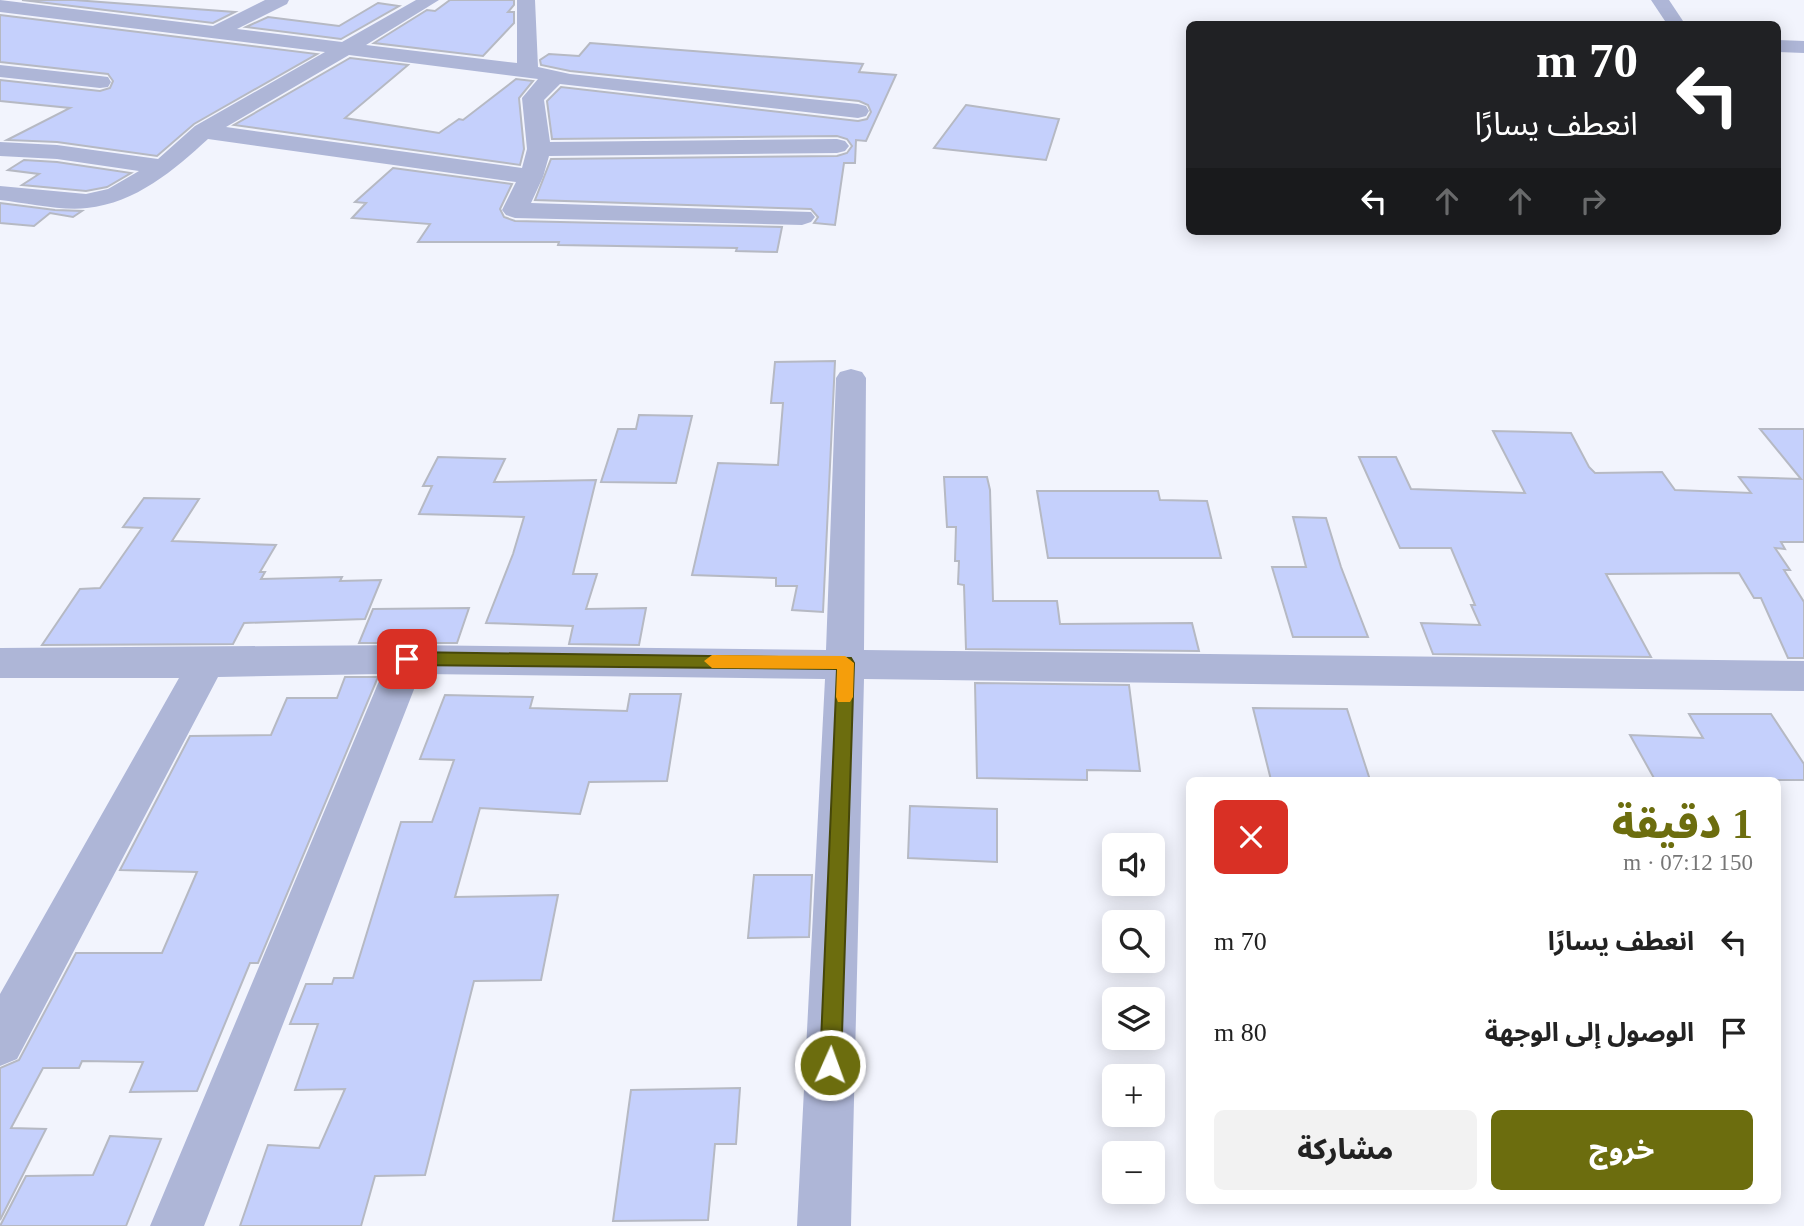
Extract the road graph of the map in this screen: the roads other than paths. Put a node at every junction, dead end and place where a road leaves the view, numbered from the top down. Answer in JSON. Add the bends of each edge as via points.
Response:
{"nodes":[{"id":1,"x":82,"y":0,"type":"edge"},
{"id":2,"x":280,"y":0,"type":"edge"},
{"id":3,"x":430,"y":0,"type":"edge"},
{"id":4,"x":526,"y":0,"type":"edge"},
{"id":5,"x":1660,"y":0,"type":"edge"},
{"id":6,"x":0,"y":6,"type":"edge"},
{"id":7,"x":54,"y":13,"type":"junction"},
{"id":8,"x":1674,"y":21,"type":"edge"},
{"id":9,"x":214,"y":34,"type":"junction"},
{"id":10,"x":1781,"y":46,"type":"edge"},
{"id":11,"x":1804,"y":47,"type":"edge"},
{"id":12,"x":347,"y":50,"type":"junction"},
{"id":13,"x":0,"y":71,"type":"edge"},
{"id":14,"x":538,"y":74,"type":"junction"},
{"id":15,"x":100,"y":82,"type":"dead end"},
{"id":16,"x":858,"y":111,"type":"dead end"},
{"id":17,"x":203,"y":131,"type":"junction"},
{"id":18,"x":837,"y":146,"type":"dead end"},
{"id":19,"x":0,"y":149,"type":"edge"},
{"id":20,"x":539,"y":149,"type":"junction"},
{"id":21,"x":163,"y":167,"type":"junction"},
{"id":22,"x":531,"y":177,"type":"junction"},
{"id":23,"x":0,"y":193,"type":"edge"},
{"id":24,"x":802,"y":217,"type":"dead end"},
{"id":25,"x":850,"y":378,"type":"dead end"},
{"id":26,"x":407,"y":659,"type":"junction"},
{"id":27,"x":0,"y":663,"type":"edge"},
{"id":28,"x":206,"y":663,"type":"junction"},
{"id":29,"x":845,"y":663,"type":"junction"},
{"id":30,"x":1804,"y":676,"type":"edge"},
{"id":31,"x":0,"y":1042,"type":"edge"},
{"id":32,"x":177,"y":1226,"type":"edge"},
{"id":33,"x":824,"y":1226,"type":"edge"}],
"edges":[{"from":1,"to":7,"type":"street"},
{"from":2,"to":9,"type":"street"},
{"from":3,"to":12,"type":"street"},
{"from":4,"to":14,"type":"street"},
{"from":5,"to":8,"type":"street"},
{"from":6,"to":7,"type":"street"},
{"from":7,"to":9,"type":"street"},
{"from":9,"to":12,"type":"street"},
{"from":10,"to":11,"type":"street"},
{"from":12,"to":14,"type":"street"},
{"from":12,"to":17,"type":"street"},
{"from":13,"to":15,"type":"street"},
{"from":14,"to":16,"type":"street"},
{"from":14,"to":20,"type":"street","via":[[550,83],[533,98]]},
{"from":17,"to":21,"type":"street"},
{"from":17,"to":22,"type":"street"},
{"from":18,"to":20,"type":"street"},
{"from":19,"to":21,"type":"street"},
{"from":20,"to":22,"type":"street"},
{"from":21,"to":23,"type":"street","via":[[116,194],[86,201]]},
{"from":22,"to":24,"type":"street","via":[[515,210]]},
{"from":25,"to":29,"type":"street"},
{"from":26,"to":28,"type":"street"},
{"from":26,"to":29,"type":"street"},
{"from":26,"to":32,"type":"street"},
{"from":27,"to":28,"type":"street"},
{"from":28,"to":31,"type":"street"},
{"from":29,"to":30,"type":"street"},
{"from":29,"to":33,"type":"street"}]}
